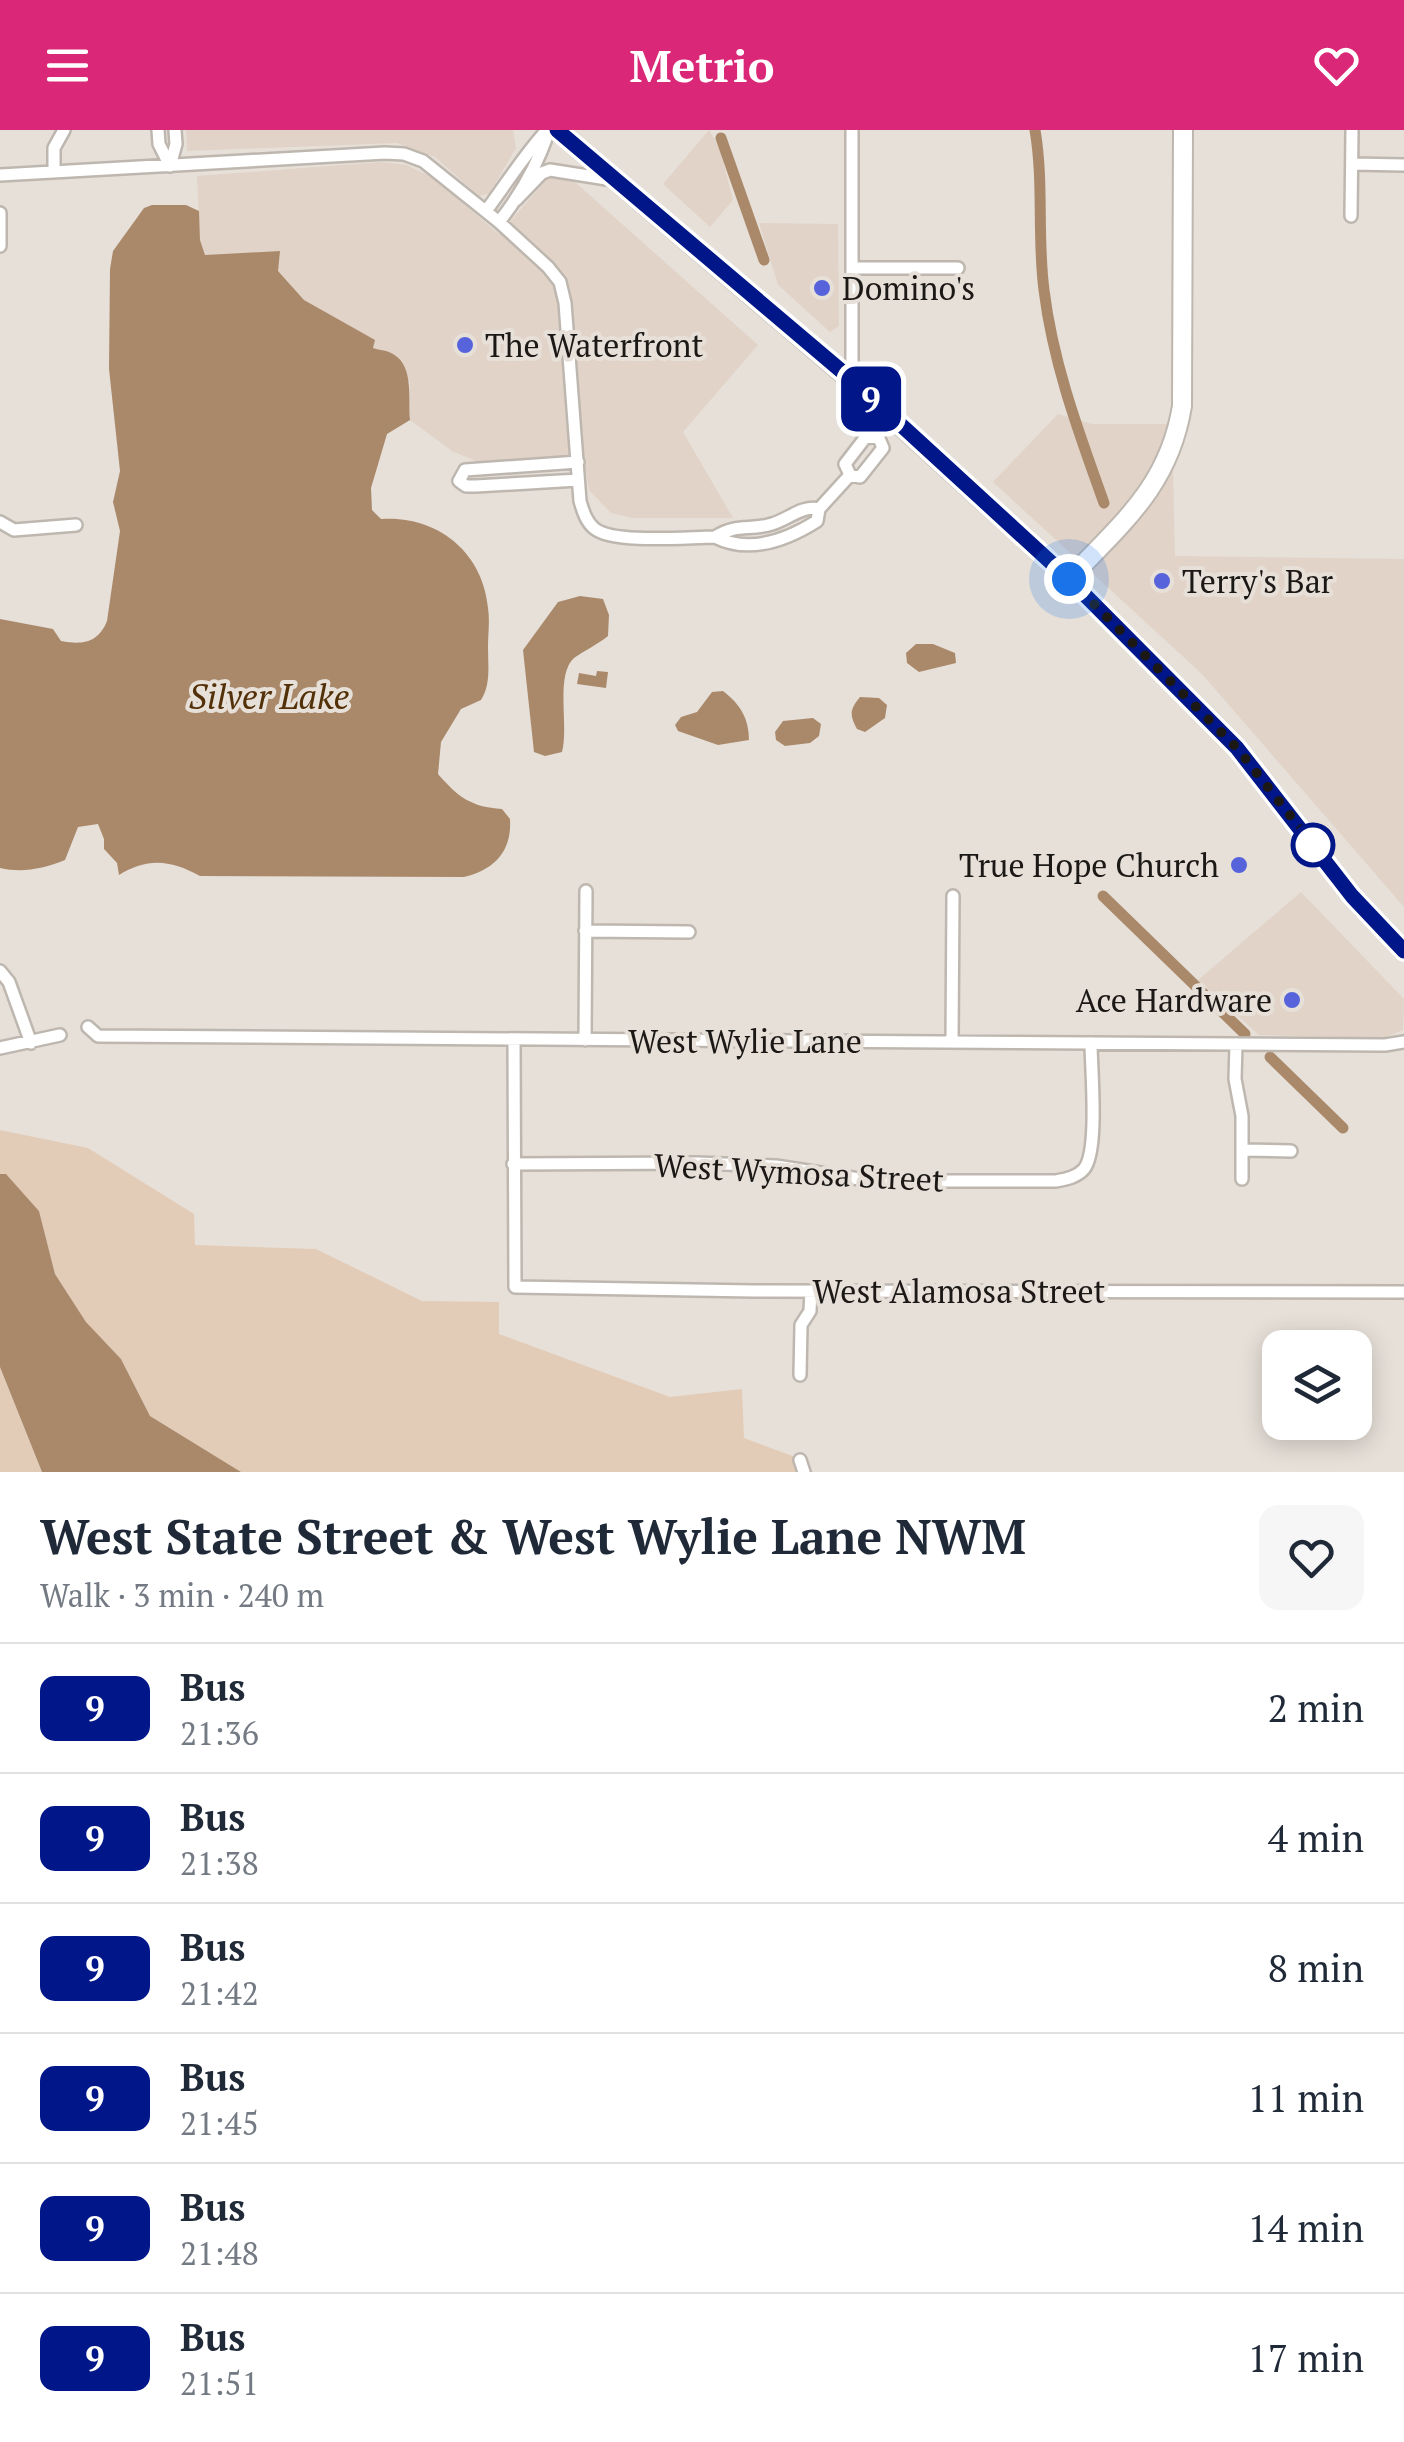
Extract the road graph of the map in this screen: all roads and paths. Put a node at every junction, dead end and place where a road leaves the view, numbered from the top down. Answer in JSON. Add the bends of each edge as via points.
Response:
{"nodes":[{"id":1,"x":64,"y":130,"type":"edge"},
{"id":2,"x":158,"y":130,"type":"edge"},
{"id":3,"x":175,"y":130,"type":"edge"},
{"id":4,"x":548,"y":130,"type":"edge"},
{"id":5,"x":557,"y":130,"type":"edge"},
{"id":6,"x":852,"y":130,"type":"edge"},
{"id":7,"x":1182,"y":130,"type":"edge"},
{"id":8,"x":1352,"y":130,"type":"edge"},
{"id":9,"x":1352,"y":164,"type":"junction"},
{"id":10,"x":1404,"y":164,"type":"edge"},
{"id":11,"x":170,"y":166,"type":"junction"},
{"id":12,"x":54,"y":171,"type":"junction"},
{"id":13,"x":0,"y":175,"type":"edge"},
{"id":14,"x":616,"y":180,"type":"junction"},
{"id":15,"x":516,"y":200,"type":"junction"},
{"id":16,"x":486,"y":211,"type":"junction"},
{"id":17,"x":0,"y":214,"type":"edge"},
{"id":18,"x":1351,"y":216,"type":"dead end"},
{"id":19,"x":499,"y":222,"type":"junction"},
{"id":20,"x":0,"y":246,"type":"edge"},
{"id":21,"x":852,"y":268,"type":"junction"},
{"id":22,"x":958,"y":268,"type":"dead end"},
{"id":23,"x":852,"y":380,"type":"junction"},
{"id":24,"x":894,"y":420,"type":"junction"},
{"id":25,"x":878,"y":436,"type":"junction"},
{"id":26,"x":578,"y":462,"type":"junction"},
{"id":27,"x":850,"y":475,"type":"junction"},
{"id":28,"x":578,"y":480,"type":"junction"},
{"id":29,"x":0,"y":522,"type":"edge"},
{"id":30,"x":76,"y":525,"type":"dead end"},
{"id":31,"x":1069,"y":579,"type":"junction"},
{"id":32,"x":586,"y":891,"type":"dead end"},
{"id":33,"x":953,"y":896,"type":"dead end"},
{"id":34,"x":586,"y":931,"type":"junction"},
{"id":35,"x":688,"y":932,"type":"dead end"},
{"id":36,"x":1404,"y":951,"type":"edge"},
{"id":37,"x":0,"y":971,"type":"edge"},
{"id":38,"x":88,"y":1027,"type":"dead end"},
{"id":39,"x":60,"y":1035,"type":"dead end"},
{"id":40,"x":514,"y":1040,"type":"junction"},
{"id":41,"x":585,"y":1040,"type":"junction"},
{"id":42,"x":952,"y":1042,"type":"junction"},
{"id":43,"x":1404,"y":1042,"type":"edge"},
{"id":44,"x":32,"y":1043,"type":"junction"},
{"id":45,"x":1091,"y":1043,"type":"junction"},
{"id":46,"x":1236,"y":1044,"type":"junction"},
{"id":47,"x":0,"y":1048,"type":"edge"},
{"id":48,"x":1242,"y":1150,"type":"junction"},
{"id":49,"x":1291,"y":1150,"type":"dead end"},
{"id":50,"x":512,"y":1164,"type":"junction"},
{"id":51,"x":1242,"y":1179,"type":"dead end"},
{"id":52,"x":811,"y":1291,"type":"junction"},
{"id":53,"x":1404,"y":1292,"type":"edge"},
{"id":54,"x":800,"y":1375,"type":"dead end"}],
"edges":[{"from":1,"to":12,"type":"street","via":[[54,148]]},
{"from":2,"to":11,"type":"street"},
{"from":3,"to":11,"type":"street"},
{"from":4,"to":15,"type":"street"},
{"from":4,"to":16,"type":"street"},
{"from":5,"to":14,"type":"main road"},
{"from":6,"to":21,"type":"street"},
{"from":7,"to":31,"type":"main road","via":[[1178,432],[1158,480]]},
{"from":8,"to":9,"type":"street"},
{"from":9,"to":10,"type":"street"},
{"from":9,"to":18,"type":"street"},
{"from":11,"to":12,"type":"street"},
{"from":11,"to":16,"type":"street","via":[[404,154],[438,170]]},
{"from":12,"to":13,"type":"street"},
{"from":14,"to":15,"type":"street","via":[[550,170]]},
{"from":14,"to":23,"type":"main road"},
{"from":15,"to":19,"type":"street"},
{"from":16,"to":19,"type":"street"},
{"from":17,"to":20,"type":"street"},
{"from":19,"to":26,"type":"street","via":[[560,282]]},
{"from":21,"to":22,"type":"street"},
{"from":21,"to":23,"type":"street"},
{"from":23,"to":24,"type":"main road"},
{"from":24,"to":25,"type":"street"},
{"from":24,"to":31,"type":"main road"},
{"from":25,"to":27,"type":"street","via":[[866,438],[846,464]]},
{"from":25,"to":27,"type":"street","via":[[883,448],[860,476]]},
{"from":26,"to":28,"type":"street"},
{"from":26,"to":28,"type":"street","via":[[465,470],[460,481],[476,486]]},
{"from":27,"to":28,"type":"street","via":[[820,509],[809,507],[763,527],[730,527],[715,537],[612,536],[595,529],[585,516]]},
{"from":29,"to":30,"type":"street","via":[[14,530]]},
{"from":31,"to":36,"type":"main road","via":[[1237,748],[1352,896]]},
{"from":32,"to":34,"type":"street"},
{"from":33,"to":42,"type":"street"},
{"from":34,"to":35,"type":"street"},
{"from":34,"to":41,"type":"street"},
{"from":37,"to":44,"type":"street"},
{"from":38,"to":40,"type":"street","name":"West Wylie Lane","via":[[98,1036]]},
{"from":39,"to":44,"type":"street"},
{"from":40,"to":41,"type":"street","name":"West Wylie Lane"},
{"from":40,"to":50,"type":"street"},
{"from":41,"to":42,"type":"street","name":"West Wylie Lane"},
{"from":42,"to":45,"type":"street","name":"West Wylie Lane"},
{"from":43,"to":46,"type":"street","name":"West Wylie Lane"},
{"from":44,"to":47,"type":"street"},
{"from":45,"to":46,"type":"street","name":"West Wylie Lane"},
{"from":45,"to":50,"type":"street","name":"West Wymosa Street","via":[[1091,1148],[1082,1171],[1071,1178],[894,1182],[756,1165]]},
{"from":46,"to":48,"type":"street"},
{"from":48,"to":49,"type":"street"},
{"from":48,"to":51,"type":"street"},
{"from":50,"to":52,"type":"street","name":"West Alamosa Street","via":[[515,1287]]},
{"from":52,"to":53,"type":"street","name":"West Alamosa Street"},
{"from":52,"to":54,"type":"street","via":[[810,1312],[800,1325]]}]}
